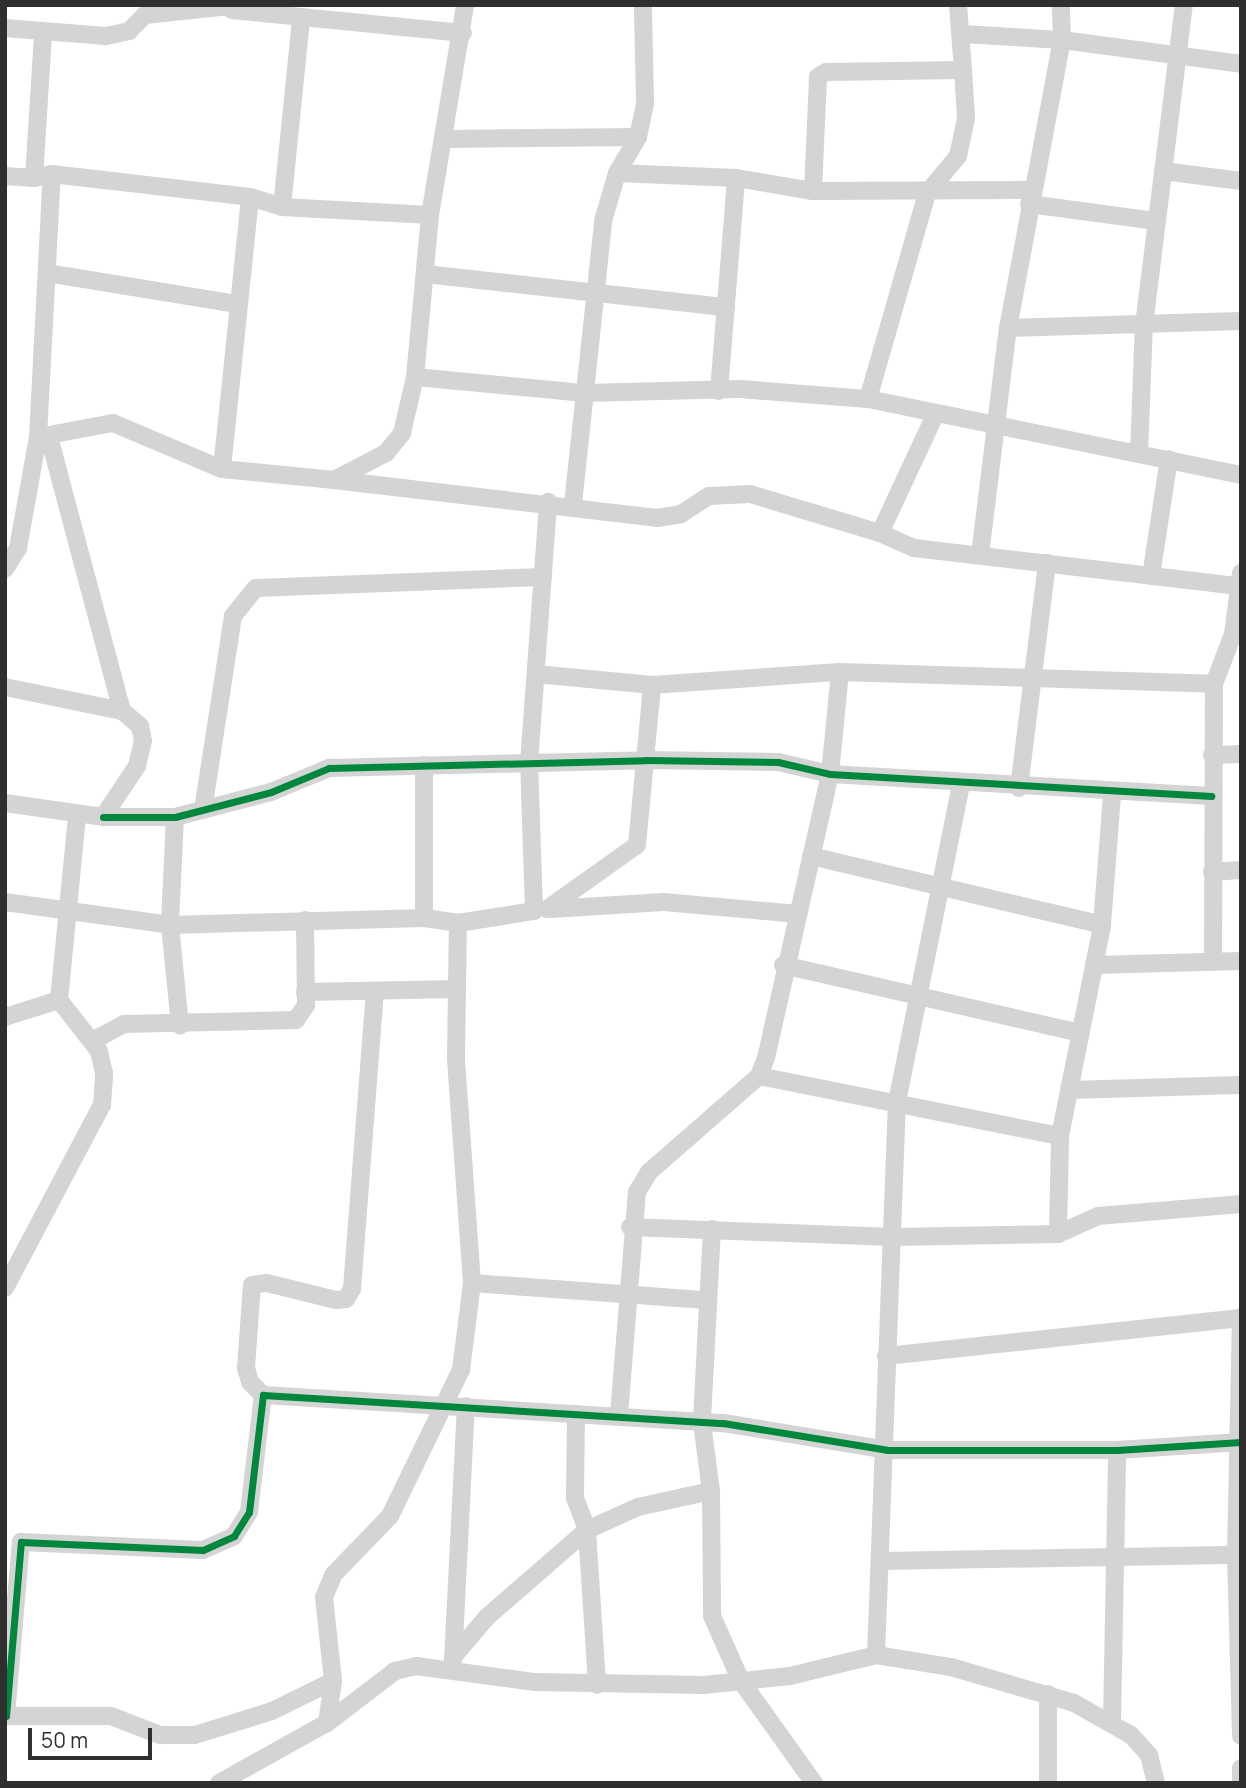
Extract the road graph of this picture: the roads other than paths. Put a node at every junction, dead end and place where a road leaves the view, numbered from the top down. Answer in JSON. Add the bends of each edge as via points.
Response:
{"nodes":[{"id":1,"x":465,"y":5,"type":"edge"},
{"id":2,"x":643,"y":5,"type":"edge"},
{"id":3,"x":958,"y":5,"type":"edge"},
{"id":4,"x":1061,"y":5,"type":"edge"},
{"id":5,"x":1184,"y":5,"type":"edge"},
{"id":6,"x":235,"y":7,"type":"edge"},
{"id":7,"x":146,"y":10,"type":"edge"},
{"id":8,"x":301,"y":20,"type":"junction"},
{"id":9,"x":5,"y":28,"type":"edge"},
{"id":10,"x":43,"y":33,"type":"junction"},
{"id":11,"x":463,"y":33,"type":"junction"},
{"id":12,"x":962,"y":34,"type":"junction"},
{"id":13,"x":1062,"y":40,"type":"junction"},
{"id":14,"x":1177,"y":55,"type":"junction"},
{"id":15,"x":1241,"y":64,"type":"edge"},
{"id":16,"x":963,"y":70,"type":"junction"},
{"id":17,"x":638,"y":137,"type":"junction"},
{"id":18,"x":447,"y":139,"type":"junction"},
{"id":19,"x":1163,"y":171,"type":"junction"},
{"id":20,"x":617,"y":173,"type":"junction"},
{"id":21,"x":5,"y":176,"type":"edge"},
{"id":22,"x":43,"y":176,"type":"junction"},
{"id":23,"x":736,"y":178,"type":"junction"},
{"id":24,"x":1241,"y":181,"type":"edge"},
{"id":25,"x":813,"y":191,"type":"junction"},
{"id":26,"x":927,"y":193,"type":"junction"},
{"id":27,"x":250,"y":197,"type":"junction"},
{"id":28,"x":1030,"y":197,"type":"junction"},
{"id":29,"x":282,"y":207,"type":"junction"},
{"id":30,"x":429,"y":215,"type":"junction"},
{"id":31,"x":1157,"y":221,"type":"junction"},
{"id":32,"x":47,"y":273,"type":"junction"},
{"id":33,"x":425,"y":274,"type":"junction"},
{"id":34,"x":596,"y":293,"type":"junction"},
{"id":35,"x":237,"y":304,"type":"junction"},
{"id":36,"x":726,"y":307,"type":"junction"},
{"id":37,"x":1241,"y":321,"type":"edge"},
{"id":38,"x":1144,"y":325,"type":"junction"},
{"id":39,"x":1009,"y":328,"type":"junction"},
{"id":40,"x":415,"y":377,"type":"junction"},
{"id":41,"x":719,"y":391,"type":"junction"},
{"id":42,"x":585,"y":393,"type":"junction"},
{"id":43,"x":867,"y":399,"type":"junction"},
{"id":44,"x":936,"y":413,"type":"junction"},
{"id":45,"x":995,"y":421,"type":"junction"},
{"id":46,"x":44,"y":436,"type":"junction"},
{"id":47,"x":1139,"y":453,"type":"junction"},
{"id":48,"x":1168,"y":459,"type":"junction"},
{"id":49,"x":222,"y":469,"type":"junction"},
{"id":50,"x":1241,"y":475,"type":"edge"},
{"id":51,"x":334,"y":480,"type":"junction"},
{"id":52,"x":548,"y":502,"type":"junction"},
{"id":53,"x":573,"y":504,"type":"junction"},
{"id":54,"x":880,"y":533,"type":"junction"},
{"id":55,"x":980,"y":555,"type":"junction"},
{"id":56,"x":1047,"y":563,"type":"junction"},
{"id":57,"x":5,"y":569,"type":"edge"},
{"id":58,"x":543,"y":576,"type":"junction"},
{"id":59,"x":1151,"y":576,"type":"junction"},
{"id":60,"x":1240,"y":580,"type":"edge"},
{"id":61,"x":1234,"y":644,"type":"edge"},
{"id":62,"x":840,"y":672,"type":"junction"},
{"id":63,"x":536,"y":674,"type":"junction"},
{"id":64,"x":1029,"y":679,"type":"junction"},
{"id":65,"x":1214,"y":684,"type":"junction"},
{"id":66,"x":652,"y":685,"type":"junction"},
{"id":67,"x":5,"y":687,"type":"edge"},
{"id":68,"x":122,"y":711,"type":"junction"},
{"id":69,"x":1241,"y":754,"type":"edge"},
{"id":70,"x":1212,"y":755,"type":"junction"},
{"id":71,"x":646,"y":760,"type":"junction"},
{"id":72,"x":529,"y":763,"type":"junction"},
{"id":73,"x":424,"y":765,"type":"junction"},
{"id":74,"x":830,"y":774,"type":"junction"},
{"id":75,"x":961,"y":784,"type":"junction"},
{"id":76,"x":1019,"y":788,"type":"junction"},
{"id":77,"x":1112,"y":794,"type":"junction"},
{"id":78,"x":1211,"y":796,"type":"junction"},
{"id":79,"x":5,"y":803,"type":"edge"},
{"id":80,"x":203,"y":810,"type":"junction"},
{"id":81,"x":77,"y":815,"type":"junction"},
{"id":82,"x":103,"y":817,"type":"junction"},
{"id":83,"x":174,"y":817,"type":"junction"},
{"id":84,"x":811,"y":856,"type":"junction"},
{"id":85,"x":1241,"y":870,"type":"edge"},
{"id":86,"x":1212,"y":872,"type":"junction"},
{"id":87,"x":939,"y":889,"type":"junction"},
{"id":88,"x":5,"y":902,"type":"edge"},
{"id":89,"x":540,"y":910,"type":"junction"},
{"id":90,"x":65,"y":914,"type":"junction"},
{"id":91,"x":798,"y":914,"type":"junction"},
{"id":92,"x":424,"y":918,"type":"junction"},
{"id":93,"x":305,"y":920,"type":"junction"},
{"id":94,"x":458,"y":923,"type":"junction"},
{"id":95,"x":170,"y":925,"type":"junction"},
{"id":96,"x":1102,"y":925,"type":"junction"},
{"id":97,"x":1241,"y":961,"type":"edge"},
{"id":98,"x":1213,"y":962,"type":"junction"},
{"id":99,"x":783,"y":965,"type":"junction"},
{"id":100,"x":1094,"y":965,"type":"junction"},
{"id":101,"x":456,"y":989,"type":"junction"},
{"id":102,"x":376,"y":991,"type":"junction"},
{"id":103,"x":305,"y":992,"type":"junction"},
{"id":104,"x":915,"y":998,"type":"junction"},
{"id":105,"x":59,"y":1000,"type":"junction"},
{"id":106,"x":5,"y":1017,"type":"edge"},
{"id":107,"x":180,"y":1026,"type":"junction"},
{"id":108,"x":1080,"y":1033,"type":"junction"},
{"id":109,"x":92,"y":1041,"type":"junction"},
{"id":110,"x":759,"y":1076,"type":"junction"},
{"id":111,"x":1241,"y":1085,"type":"edge"},
{"id":112,"x":1069,"y":1090,"type":"junction"},
{"id":113,"x":897,"y":1102,"type":"junction"},
{"id":114,"x":1060,"y":1136,"type":"junction"},
{"id":115,"x":1241,"y":1204,"type":"edge"},
{"id":116,"x":630,"y":1227,"type":"junction"},
{"id":117,"x":712,"y":1229,"type":"junction"},
{"id":118,"x":1058,"y":1234,"type":"junction"},
{"id":119,"x":892,"y":1237,"type":"junction"},
{"id":120,"x":472,"y":1283,"type":"junction"},
{"id":121,"x":5,"y":1288,"type":"edge"},
{"id":122,"x":625,"y":1293,"type":"junction"},
{"id":123,"x":705,"y":1300,"type":"junction"},
{"id":124,"x":1241,"y":1317,"type":"edge"},
{"id":125,"x":886,"y":1356,"type":"junction"},
{"id":126,"x":264,"y":1395,"type":"junction"},
{"id":127,"x":447,"y":1406,"type":"junction"},
{"id":128,"x":466,"y":1406,"type":"junction"},
{"id":129,"x":576,"y":1414,"type":"junction"},
{"id":130,"x":619,"y":1415,"type":"junction"},
{"id":131,"x":702,"y":1423,"type":"junction"},
{"id":132,"x":1240,"y":1442,"type":"edge"},
{"id":133,"x":887,"y":1450,"type":"junction"},
{"id":134,"x":1118,"y":1450,"type":"junction"},
{"id":135,"x":711,"y":1491,"type":"junction"},
{"id":136,"x":587,"y":1530,"type":"junction"},
{"id":137,"x":1238,"y":1555,"type":"edge"},
{"id":138,"x":1119,"y":1557,"type":"junction"},
{"id":139,"x":881,"y":1561,"type":"junction"},
{"id":140,"x":876,"y":1656,"type":"junction"},
{"id":141,"x":453,"y":1664,"type":"junction"},
{"id":142,"x":333,"y":1681,"type":"junction"},
{"id":143,"x":741,"y":1681,"type":"junction"},
{"id":144,"x":597,"y":1685,"type":"junction"},
{"id":145,"x":1048,"y":1694,"type":"junction"},
{"id":146,"x":5,"y":1716,"type":"edge"},
{"id":147,"x":1112,"y":1721,"type":"junction"},
{"id":148,"x":327,"y":1723,"type":"junction"},
{"id":149,"x":1241,"y":1736,"type":"edge"},
{"id":150,"x":1241,"y":1768,"type":"edge"},
{"id":151,"x":219,"y":1783,"type":"edge"},
{"id":152,"x":814,"y":1783,"type":"edge"},
{"id":153,"x":1048,"y":1783,"type":"edge"},
{"id":154,"x":1156,"y":1783,"type":"edge"},
{"id":155,"x":1241,"y":1783,"type":"edge"}],
"edges":[{"from":1,"to":11,"type":"street"},
{"from":2,"to":17,"type":"street","via":[[645,103]]},
{"from":3,"to":12,"type":"street"},
{"from":4,"to":13,"type":"street"},
{"from":5,"to":14,"type":"street"},
{"from":6,"to":7,"type":"street"},
{"from":6,"to":8,"type":"street"},
{"from":7,"to":10,"type":"street","via":[[128,31],[106,36]]},
{"from":8,"to":11,"type":"street"},
{"from":8,"to":29,"type":"street"},
{"from":9,"to":10,"type":"street"},
{"from":10,"to":22,"type":"street"},
{"from":11,"to":18,"type":"street"},
{"from":12,"to":13,"type":"street"},
{"from":12,"to":16,"type":"street"},
{"from":13,"to":14,"type":"street"},
{"from":13,"to":28,"type":"street"},
{"from":14,"to":15,"type":"street"},
{"from":14,"to":19,"type":"street"},
{"from":16,"to":25,"type":"street","via":[[826,72],[818,77]]},
{"from":16,"to":26,"type":"street","via":[[966,118],[958,156]]},
{"from":17,"to":18,"type":"street"},
{"from":17,"to":20,"type":"street"},
{"from":18,"to":30,"type":"street"},
{"from":19,"to":24,"type":"street"},
{"from":19,"to":31,"type":"street"},
{"from":20,"to":23,"type":"street"},
{"from":20,"to":34,"type":"street","via":[[603,221]]},
{"from":21,"to":22,"type":"street"},
{"from":22,"to":27,"type":"street"},
{"from":22,"to":32,"type":"street"},
{"from":23,"to":25,"type":"street"},
{"from":23,"to":36,"type":"street"},
{"from":25,"to":26,"type":"street"},
{"from":26,"to":28,"type":"street"},
{"from":26,"to":43,"type":"street"},
{"from":27,"to":29,"type":"street"},
{"from":27,"to":35,"type":"street"},
{"from":28,"to":31,"type":"street"},
{"from":28,"to":39,"type":"street"},
{"from":29,"to":30,"type":"street"},
{"from":30,"to":33,"type":"street"},
{"from":31,"to":38,"type":"street"},
{"from":32,"to":35,"type":"street"},
{"from":32,"to":46,"type":"street"},
{"from":33,"to":34,"type":"street"},
{"from":33,"to":40,"type":"street"},
{"from":34,"to":36,"type":"street"},
{"from":34,"to":42,"type":"street"},
{"from":35,"to":49,"type":"street"},
{"from":36,"to":41,"type":"street"},
{"from":37,"to":38,"type":"street"},
{"from":38,"to":39,"type":"street"},
{"from":38,"to":47,"type":"street"},
{"from":39,"to":45,"type":"street"},
{"from":40,"to":42,"type":"street"},
{"from":40,"to":51,"type":"street","via":[[402,433],[386,453]]},
{"from":41,"to":42,"type":"street"},
{"from":41,"to":43,"type":"street"},
{"from":42,"to":53,"type":"street"},
{"from":43,"to":44,"type":"street"},
{"from":44,"to":45,"type":"street"},
{"from":44,"to":54,"type":"street"},
{"from":45,"to":47,"type":"street"},
{"from":45,"to":55,"type":"street"},
{"from":46,"to":49,"type":"street","via":[[113,424]]},
{"from":46,"to":57,"type":"street","via":[[18,548]]},
{"from":46,"to":68,"type":"street"},
{"from":47,"to":48,"type":"street"},
{"from":48,"to":50,"type":"street"},
{"from":48,"to":59,"type":"street"},
{"from":49,"to":51,"type":"street"},
{"from":51,"to":52,"type":"street"},
{"from":52,"to":53,"type":"street"},
{"from":52,"to":58,"type":"street"},
{"from":53,"to":54,"type":"street","via":[[668,518],[709,496],[750,494]]},
{"from":54,"to":55,"type":"street","via":[[914,548]]},
{"from":55,"to":56,"type":"street"},
{"from":56,"to":59,"type":"street"},
{"from":56,"to":64,"type":"street"},
{"from":58,"to":63,"type":"street"},
{"from":58,"to":80,"type":"street","via":[[256,587],[233,616]]},
{"from":59,"to":60,"type":"street"},
{"from":60,"to":61,"type":"street"},
{"from":61,"to":65,"type":"street"},
{"from":62,"to":64,"type":"street"},
{"from":62,"to":66,"type":"street"},
{"from":62,"to":74,"type":"street"},
{"from":63,"to":66,"type":"street"},
{"from":63,"to":72,"type":"street"},
{"from":64,"to":65,"type":"street"},
{"from":64,"to":76,"type":"street"},
{"from":65,"to":70,"type":"street"},
{"from":66,"to":71,"type":"street"},
{"from":67,"to":68,"type":"street"},
{"from":68,"to":82,"type":"street","via":[[139,726],[143,741],[136,766]]},
{"from":69,"to":70,"type":"street"},
{"from":70,"to":78,"type":"street"},
{"from":71,"to":72,"type":"street"},
{"from":71,"to":74,"type":"street","via":[[778,762]]},
{"from":71,"to":89,"type":"street","via":[[637,845]]},
{"from":72,"to":73,"type":"street"},
{"from":72,"to":89,"type":"street"},
{"from":73,"to":80,"type":"street","via":[[329,768],[271,792]]},
{"from":73,"to":92,"type":"street"},
{"from":74,"to":75,"type":"street"},
{"from":74,"to":84,"type":"street"},
{"from":75,"to":76,"type":"street"},
{"from":75,"to":87,"type":"street"},
{"from":76,"to":77,"type":"street"},
{"from":77,"to":78,"type":"street"},
{"from":77,"to":96,"type":"street"},
{"from":78,"to":86,"type":"street"},
{"from":79,"to":81,"type":"street"},
{"from":80,"to":83,"type":"street"},
{"from":81,"to":82,"type":"street"},
{"from":81,"to":90,"type":"street"},
{"from":82,"to":83,"type":"street"},
{"from":83,"to":95,"type":"street"},
{"from":84,"to":87,"type":"street"},
{"from":84,"to":91,"type":"street"},
{"from":85,"to":86,"type":"street"},
{"from":86,"to":98,"type":"street"},
{"from":87,"to":96,"type":"street"},
{"from":87,"to":104,"type":"street"},
{"from":88,"to":90,"type":"street"},
{"from":89,"to":91,"type":"street","via":[[607,901]]},
{"from":89,"to":94,"type":"street"},
{"from":90,"to":95,"type":"street"},
{"from":90,"to":105,"type":"street"},
{"from":91,"to":99,"type":"street"},
{"from":92,"to":93,"type":"street"},
{"from":92,"to":94,"type":"street"},
{"from":93,"to":95,"type":"street"},
{"from":93,"to":103,"type":"street"},
{"from":94,"to":101,"type":"street"},
{"from":95,"to":107,"type":"street"},
{"from":96,"to":100,"type":"street"},
{"from":97,"to":98,"type":"street"},
{"from":98,"to":100,"type":"street"},
{"from":99,"to":104,"type":"street"},
{"from":99,"to":110,"type":"street"},
{"from":100,"to":108,"type":"street"},
{"from":101,"to":102,"type":"street"},
{"from":101,"to":120,"type":"street","via":[[456,1058]]},
{"from":102,"to":103,"type":"street"},
{"from":102,"to":126,"type":"street","via":[[352,1289],[346,1299],[336,1300],[267,1283],[251,1285],[246,1368],[250,1382]]},
{"from":103,"to":107,"type":"street","via":[[306,1005],[296,1020],[283,1024]]},
{"from":104,"to":108,"type":"street"},
{"from":104,"to":113,"type":"street"},
{"from":105,"to":106,"type":"street"},
{"from":105,"to":109,"type":"street"},
{"from":107,"to":109,"type":"street","via":[[115,1025]]},
{"from":108,"to":112,"type":"street"},
{"from":109,"to":121,"type":"street","via":[[103,1062],[102,1105]]},
{"from":110,"to":113,"type":"street"},
{"from":110,"to":116,"type":"street","via":[[649,1172],[637,1192]]},
{"from":111,"to":112,"type":"street"},
{"from":112,"to":114,"type":"street"},
{"from":113,"to":114,"type":"street"},
{"from":113,"to":119,"type":"street"},
{"from":114,"to":118,"type":"street"},
{"from":115,"to":118,"type":"street","via":[[1098,1216]]},
{"from":116,"to":117,"type":"street"},
{"from":116,"to":122,"type":"street"},
{"from":117,"to":119,"type":"street"},
{"from":117,"to":123,"type":"street"},
{"from":118,"to":119,"type":"street"},
{"from":119,"to":125,"type":"street"},
{"from":120,"to":122,"type":"street"},
{"from":120,"to":127,"type":"street","via":[[461,1370]]},
{"from":122,"to":123,"type":"street"},
{"from":122,"to":130,"type":"street"},
{"from":123,"to":131,"type":"street"},
{"from":124,"to":125,"type":"street"},
{"from":124,"to":132,"type":"street"},
{"from":125,"to":133,"type":"street"},
{"from":126,"to":127,"type":"street"},
{"from":126,"to":146,"type":"street","via":[[248,1512],[234,1536],[203,1550],[21,1542]]},
{"from":127,"to":128,"type":"street"},
{"from":127,"to":142,"type":"street","via":[[427,1434],[390,1516],[334,1574],[324,1597]]},
{"from":128,"to":129,"type":"street"},
{"from":128,"to":141,"type":"street"},
{"from":129,"to":130,"type":"street"},
{"from":129,"to":136,"type":"street","via":[[575,1498]]},
{"from":130,"to":131,"type":"street"},
{"from":131,"to":133,"type":"street"},
{"from":131,"to":135,"type":"street"},
{"from":132,"to":134,"type":"street"},
{"from":132,"to":137,"type":"street"},
{"from":133,"to":134,"type":"street"},
{"from":133,"to":139,"type":"street"},
{"from":134,"to":138,"type":"street"},
{"from":135,"to":136,"type":"street","via":[[638,1507]]},
{"from":135,"to":143,"type":"street","via":[[712,1616]]},
{"from":136,"to":141,"type":"street","via":[[487,1617]]},
{"from":136,"to":144,"type":"street"},
{"from":137,"to":138,"type":"street"},
{"from":137,"to":149,"type":"street"},
{"from":138,"to":139,"type":"street"},
{"from":138,"to":147,"type":"street"},
{"from":139,"to":140,"type":"street"},
{"from":140,"to":143,"type":"street"},
{"from":140,"to":145,"type":"street","via":[[951,1667]]},
{"from":141,"to":144,"type":"street"},
{"from":141,"to":148,"type":"street","via":[[395,1671]]},
{"from":142,"to":146,"type":"street","via":[[272,1711],[195,1735],[160,1735],[111,1716]]},
{"from":142,"to":148,"type":"street"},
{"from":143,"to":144,"type":"street"},
{"from":143,"to":152,"type":"street"},
{"from":145,"to":147,"type":"street"},
{"from":145,"to":153,"type":"street"},
{"from":147,"to":154,"type":"street","via":[[1149,1755]]},
{"from":148,"to":151,"type":"street"},
{"from":150,"to":155,"type":"street"}]}
